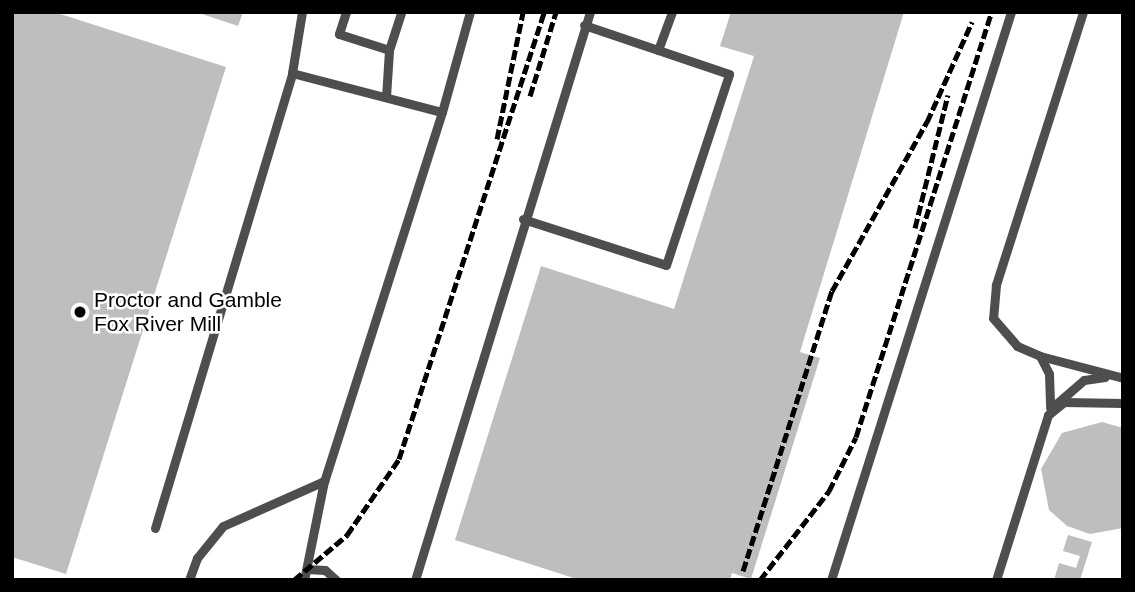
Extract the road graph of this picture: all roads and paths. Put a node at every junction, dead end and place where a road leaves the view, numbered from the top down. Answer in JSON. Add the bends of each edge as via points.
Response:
{"nodes":[{"id":1,"x":302,"y":12,"type":"edge"},
{"id":2,"x":346,"y":12,"type":"edge"},
{"id":3,"x":401,"y":12,"type":"edge"},
{"id":4,"x":470,"y":12,"type":"edge"},
{"id":5,"x":590,"y":12,"type":"edge"},
{"id":6,"x":672,"y":12,"type":"edge"},
{"id":7,"x":1011,"y":12,"type":"edge"},
{"id":8,"x":1083,"y":12,"type":"edge"},
{"id":9,"x":584,"y":25,"type":"junction"},
{"id":10,"x":389,"y":50,"type":"junction"},
{"id":11,"x":658,"y":50,"type":"junction"},
{"id":12,"x":292,"y":72,"type":"junction"},
{"id":13,"x":386,"y":97,"type":"junction"},
{"id":14,"x":442,"y":112,"type":"junction"},
{"id":15,"x":523,"y":219,"type":"junction"},
{"id":16,"x":1040,"y":356,"type":"junction"},
{"id":17,"x":1111,"y":376,"type":"junction"},
{"id":18,"x":1123,"y":378,"type":"edge"},
{"id":19,"x":1123,"y":403,"type":"edge"},
{"id":20,"x":1048,"y":415,"type":"junction"},
{"id":21,"x":324,"y":481,"type":"junction"},
{"id":22,"x":155,"y":528,"type":"dead end"},
{"id":23,"x":307,"y":569,"type":"junction"},
{"id":24,"x":189,"y":580,"type":"edge"},
{"id":25,"x":304,"y":580,"type":"edge"},
{"id":26,"x":336,"y":580,"type":"edge"},
{"id":27,"x":415,"y":580,"type":"edge"},
{"id":28,"x":831,"y":580,"type":"edge"},
{"id":29,"x":996,"y":580,"type":"edge"}],
"edges":[{"from":1,"to":12,"type":"lane"},
{"from":2,"to":10,"type":"lane","via":[[339,34]]},
{"from":3,"to":10,"type":"lane"},
{"from":4,"to":14,"type":"lane"},
{"from":5,"to":9,"type":"lane"},
{"from":6,"to":11,"type":"lane"},
{"from":7,"to":28,"type":"lane"},
{"from":8,"to":16,"type":"lane","via":[[992,303],[1000,330]]},
{"from":9,"to":11,"type":"lane"},
{"from":9,"to":15,"type":"lane"},
{"from":10,"to":13,"type":"lane"},
{"from":11,"to":15,"type":"lane","via":[[729,74],[666,265]]},
{"from":12,"to":13,"type":"lane"},
{"from":12,"to":22,"type":"lane"},
{"from":13,"to":14,"type":"lane"},
{"from":14,"to":21,"type":"lane"},
{"from":15,"to":27,"type":"lane"},
{"from":16,"to":17,"type":"lane"},
{"from":16,"to":20,"type":"lane","via":[[1049,374]]},
{"from":17,"to":18,"type":"lane"},
{"from":17,"to":20,"type":"lane","via":[[1084,380],[1063,393]]},
{"from":19,"to":20,"type":"lane","via":[[1064,402]]},
{"from":20,"to":29,"type":"lane"},
{"from":21,"to":23,"type":"lane"},
{"from":21,"to":24,"type":"lane","via":[[223,526],[197,558]]},
{"from":23,"to":25,"type":"lane"},
{"from":23,"to":26,"type":"lane","via":[[325,570]]}]}
